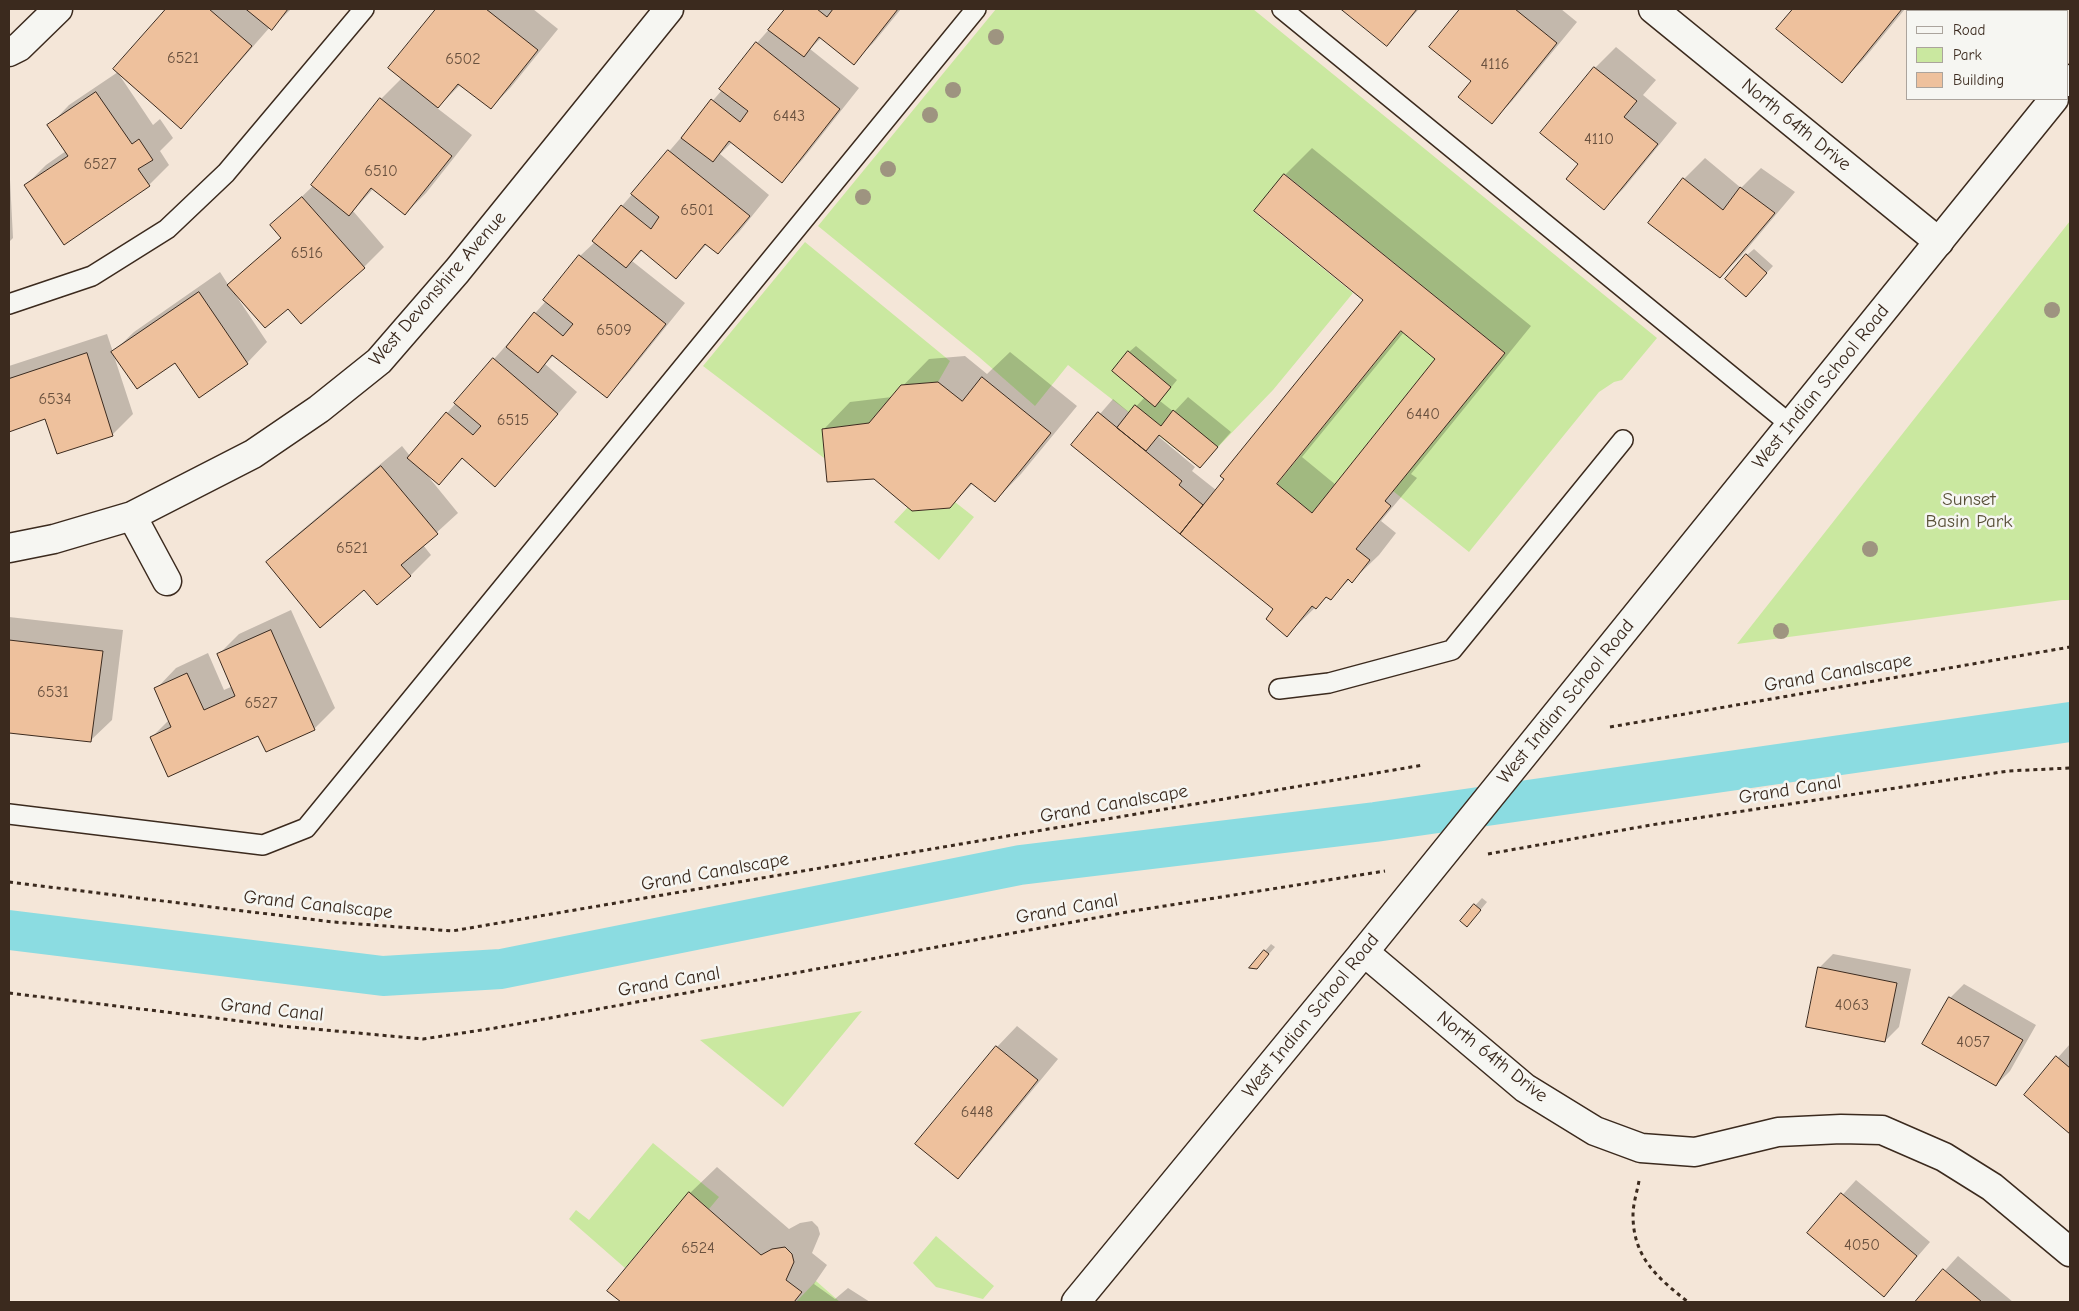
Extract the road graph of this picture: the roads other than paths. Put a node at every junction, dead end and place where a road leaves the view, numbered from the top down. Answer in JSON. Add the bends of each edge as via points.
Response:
{"nodes":[{"id":1,"x":58,"y":9,"type":"edge"},
{"id":2,"x":364,"y":9,"type":"edge"},
{"id":3,"x":669,"y":9,"type":"edge"},
{"id":4,"x":976,"y":9,"type":"edge"},
{"id":5,"x":1282,"y":9,"type":"edge"},
{"id":6,"x":1653,"y":9,"type":"edge"},
{"id":7,"x":9,"y":52,"type":"edge"},
{"id":8,"x":2053,"y":100,"type":"edge"},
{"id":9,"x":1939,"y":242,"type":"junction"},
{"id":10,"x":9,"y":304,"type":"edge"},
{"id":11,"x":1791,"y":425,"type":"junction"},
{"id":12,"x":1623,"y":440,"type":"dead end"},
{"id":13,"x":132,"y":516,"type":"junction"},
{"id":14,"x":9,"y":548,"type":"edge"},
{"id":15,"x":167,"y":581,"type":"dead end"},
{"id":16,"x":1280,"y":689,"type":"dead end"},
{"id":17,"x":9,"y":814,"type":"edge"},
{"id":18,"x":1364,"y":952,"type":"junction"},
{"id":19,"x":2070,"y":1252,"type":"edge"},
{"id":20,"x":1076,"y":1302,"type":"edge"}],
"edges":[{"from":1,"to":7,"type":"street","via":[[19,47]]},
{"from":2,"to":10,"type":"lane","via":[[226,172],[167,229],[92,276]]},
{"from":3,"to":13,"type":"street","name":"West Devonshire Avenue","via":[[457,271],[379,361],[319,409],[253,454]]},
{"from":4,"to":17,"type":"lane","via":[[306,828],[264,845]]},
{"from":5,"to":11,"type":"lane"},
{"from":6,"to":9,"type":"street","name":"North 64th Drive"},
{"from":8,"to":9,"type":"street","name":"West Indian School Road"},
{"from":9,"to":11,"type":"street","name":"West Indian School Road"},
{"from":11,"to":18,"type":"street","name":"West Indian School Road"},
{"from":12,"to":16,"type":"lane","via":[[1452,650],[1328,683]]},
{"from":13,"to":14,"type":"street","name":"West Devonshire Avenue","via":[[54,539]]},
{"from":13,"to":15,"type":"street"},
{"from":18,"to":19,"type":"street","name":"North 64th Drive","via":[[1525,1088],[1596,1131],[1641,1148],[1695,1152],[1778,1132],[1882,1130],[1944,1157],[1992,1187]]},
{"from":18,"to":20,"type":"street","name":"West Indian School Road"}]}
